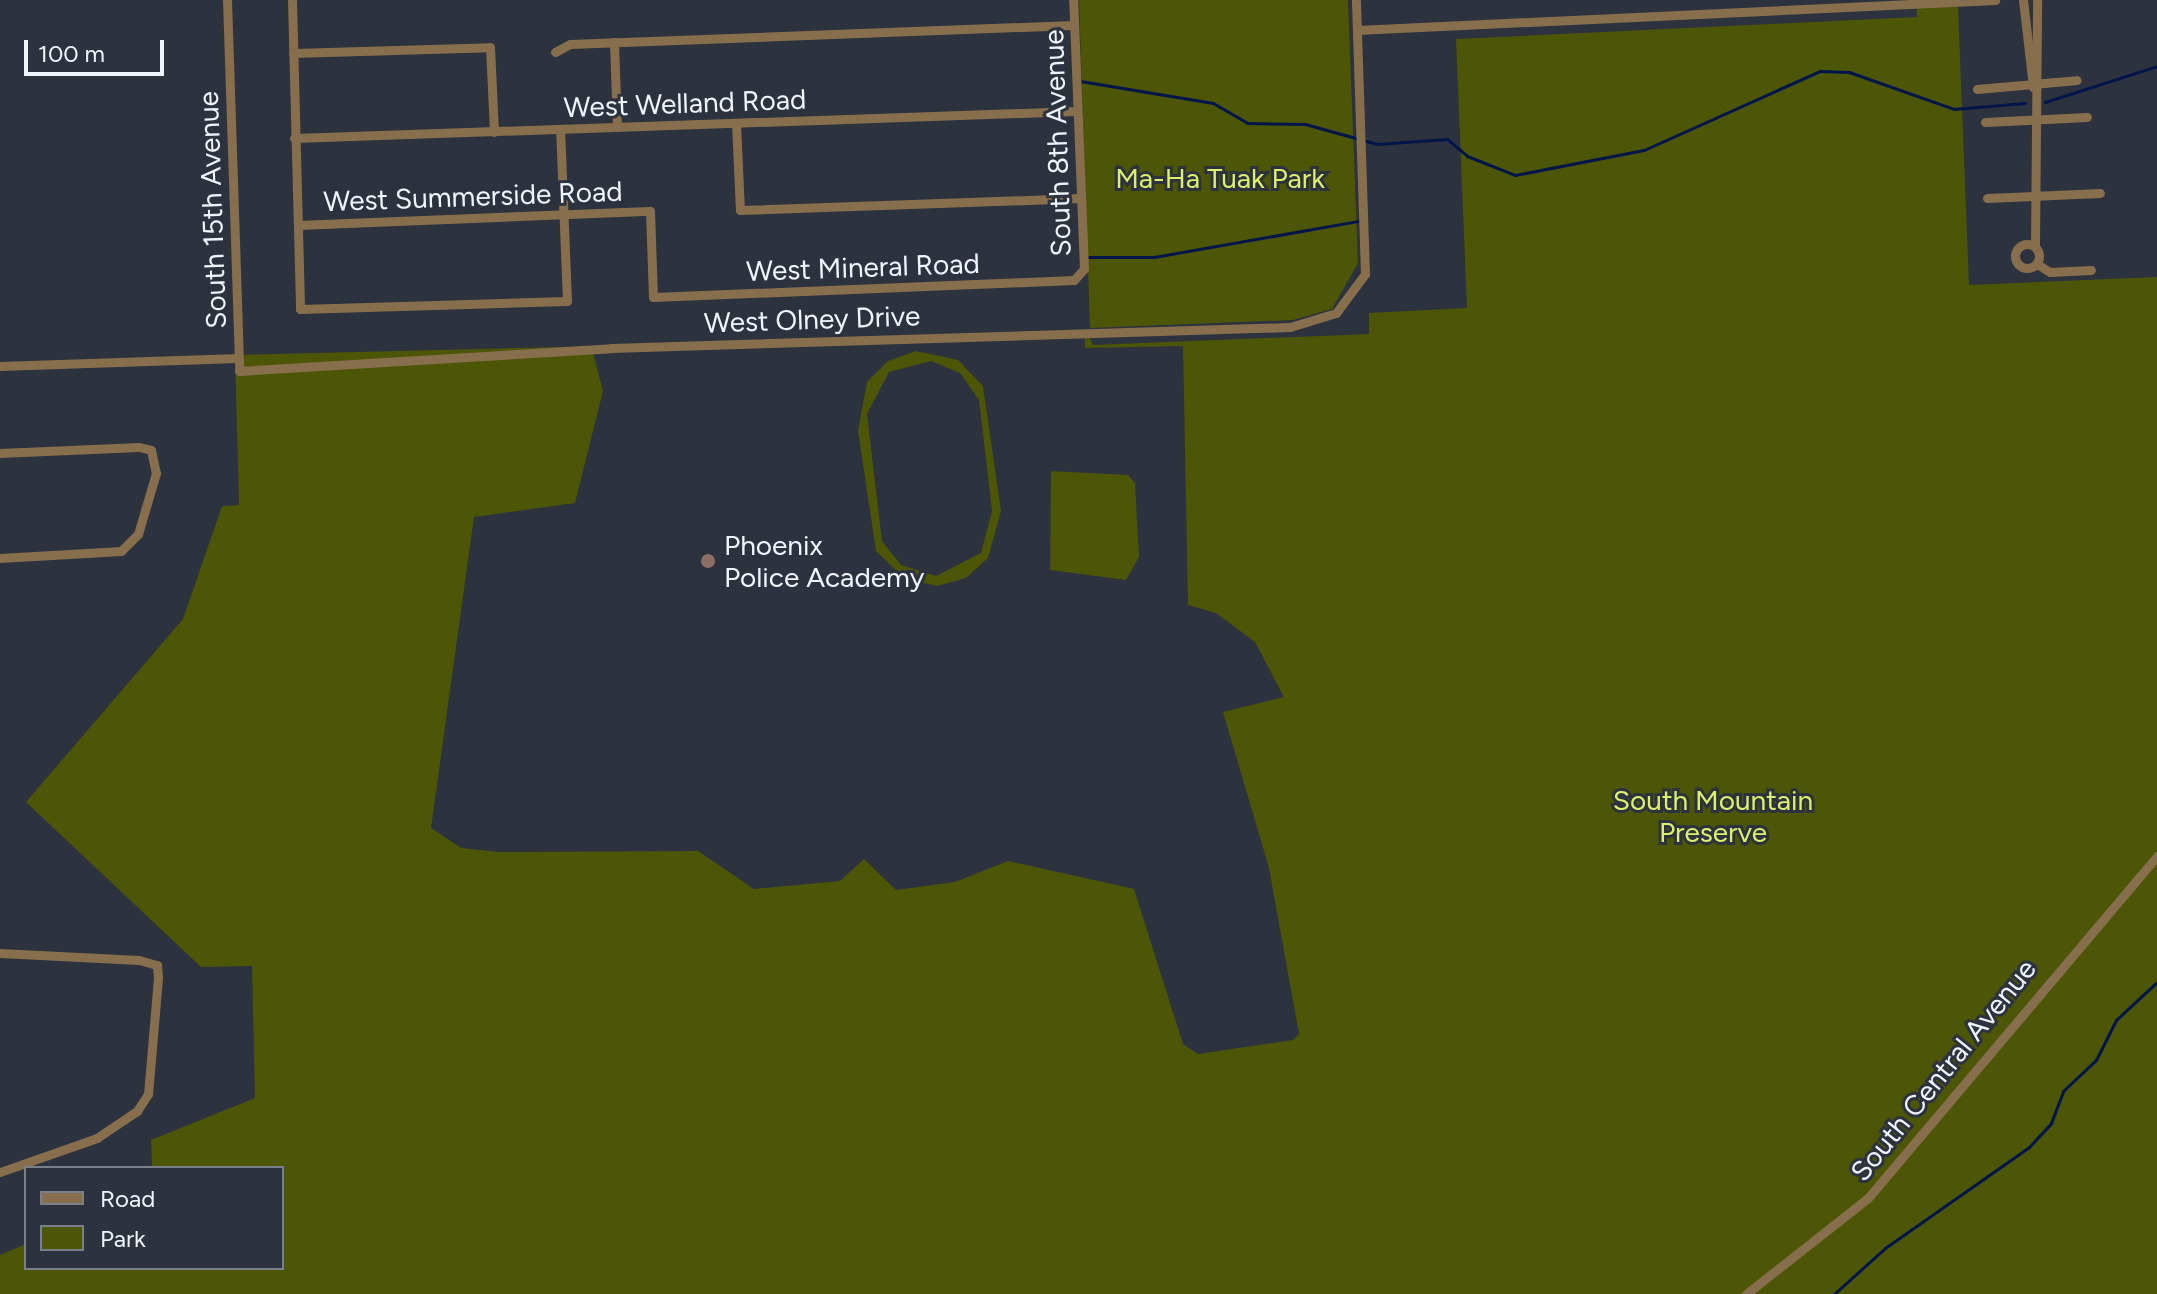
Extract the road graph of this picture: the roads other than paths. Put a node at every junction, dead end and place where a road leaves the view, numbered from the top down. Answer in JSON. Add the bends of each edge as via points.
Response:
{"nodes":[{"id":1,"x":227,"y":0,"type":"edge"},
{"id":2,"x":292,"y":0,"type":"edge"},
{"id":3,"x":1073,"y":0,"type":"edge"},
{"id":4,"x":1356,"y":0,"type":"edge"},
{"id":5,"x":1995,"y":0,"type":"edge"},
{"id":6,"x":2023,"y":0,"type":"edge"},
{"id":7,"x":2037,"y":0,"type":"edge"},
{"id":8,"x":1915,"y":2,"type":"edge"},
{"id":9,"x":1074,"y":25,"type":"junction"},
{"id":10,"x":1357,"y":30,"type":"junction"},
{"id":11,"x":614,"y":42,"type":"junction"},
{"id":12,"x":555,"y":52,"type":"dead end"},
{"id":13,"x":293,"y":53,"type":"junction"},
{"id":14,"x":2077,"y":80,"type":"dead end"},
{"id":15,"x":2034,"y":85,"type":"junction"},
{"id":16,"x":1977,"y":89,"type":"dead end"},
{"id":17,"x":1077,"y":111,"type":"junction"},
{"id":18,"x":2087,"y":117,"type":"dead end"},
{"id":19,"x":2034,"y":120,"type":"junction"},
{"id":20,"x":1985,"y":122,"type":"dead end"},
{"id":21,"x":736,"y":123,"type":"junction"},
{"id":22,"x":617,"y":127,"type":"junction"},
{"id":23,"x":560,"y":130,"type":"junction"},
{"id":24,"x":494,"y":132,"type":"junction"},
{"id":25,"x":294,"y":138,"type":"junction"},
{"id":26,"x":2100,"y":193,"type":"dead end"},
{"id":27,"x":2038,"y":197,"type":"junction"},
{"id":28,"x":1081,"y":198,"type":"junction"},
{"id":29,"x":1987,"y":198,"type":"dead end"},
{"id":30,"x":564,"y":214,"type":"junction"},
{"id":31,"x":298,"y":225,"type":"junction"},
{"id":32,"x":2035,"y":246,"type":"junction"},
{"id":33,"x":2037,"y":264,"type":"junction"},
{"id":34,"x":2091,"y":270,"type":"dead end"},
{"id":35,"x":1074,"y":280,"type":"joint"},
{"id":36,"x":653,"y":297,"type":"joint"},
{"id":37,"x":238,"y":358,"type":"junction"},
{"id":38,"x":0,"y":366,"type":"edge"},
{"id":39,"x":239,"y":371,"type":"joint"},
{"id":40,"x":0,"y":453,"type":"edge"},
{"id":41,"x":0,"y":558,"type":"edge"},
{"id":42,"x":2157,"y":856,"type":"edge"},
{"id":43,"x":0,"y":953,"type":"edge"},
{"id":44,"x":0,"y":1172,"type":"edge"},
{"id":45,"x":1746,"y":1294,"type":"edge"}],
"edges":[{"from":1,"to":37,"type":"street","name":"South 15th Avenue"},
{"from":2,"to":13,"type":"street"},
{"from":3,"to":9,"type":"street","name":"South 8th Avenue"},
{"from":4,"to":10,"type":"street"},
{"from":5,"to":8,"type":"street"},
{"from":6,"to":15,"type":"street"},
{"from":7,"to":15,"type":"street"},
{"from":8,"to":10,"type":"street"},
{"from":9,"to":11,"type":"street"},
{"from":9,"to":17,"type":"street","name":"South 8th Avenue"},
{"from":10,"to":39,"type":"street","name":"West Olney Drive","via":[[1365,274],[1336,313],[1290,327],[611,348]]},
{"from":11,"to":12,"type":"street"},
{"from":11,"to":22,"type":"street"},
{"from":13,"to":24,"type":"street","via":[[490,47]]},
{"from":13,"to":25,"type":"street"},
{"from":14,"to":15,"type":"street"},
{"from":15,"to":16,"type":"street"},
{"from":15,"to":19,"type":"street"},
{"from":17,"to":21,"type":"street","name":"West Welland Road"},
{"from":17,"to":28,"type":"street","name":"South 8th Avenue"},
{"from":18,"to":19,"type":"street"},
{"from":19,"to":20,"type":"street"},
{"from":19,"to":27,"type":"street"},
{"from":21,"to":22,"type":"street","name":"West Welland Road"},
{"from":21,"to":28,"type":"street","via":[[740,210]]},
{"from":22,"to":23,"type":"street","name":"West Welland Road"},
{"from":23,"to":24,"type":"street","name":"West Welland Road"},
{"from":23,"to":30,"type":"street"},
{"from":24,"to":25,"type":"street","name":"West Welland Road"},
{"from":25,"to":31,"type":"street"},
{"from":26,"to":27,"type":"street"},
{"from":27,"to":29,"type":"street"},
{"from":27,"to":32,"type":"street"},
{"from":28,"to":35,"type":"street","name":"South 8th Avenue","via":[[1084,269]]},
{"from":30,"to":31,"type":"street","name":"West Summerside Road"},
{"from":30,"to":31,"type":"street","via":[[567,301],[300,309]]},
{"from":30,"to":36,"type":"street","name":"West Summerside Road","via":[[650,211]]},
{"from":32,"to":33,"type":"street"},
{"from":32,"to":33,"type":"street","via":[[2021,246],[2015,258],[2024,268]]},
{"from":33,"to":34,"type":"street","via":[[2050,272]]},
{"from":35,"to":36,"type":"street","name":"West Mineral Road"},
{"from":37,"to":38,"type":"street"},
{"from":37,"to":39,"type":"street","name":"South 15th Avenue"},
{"from":40,"to":41,"type":"street","via":[[151,450],[155,486],[129,545],[111,554]]},
{"from":42,"to":45,"type":"street","name":"South Central Avenue","via":[[1879,1187]]},
{"from":43,"to":44,"type":"street","via":[[157,965],[152,1066],[137,1111],[97,1138]]}]}
